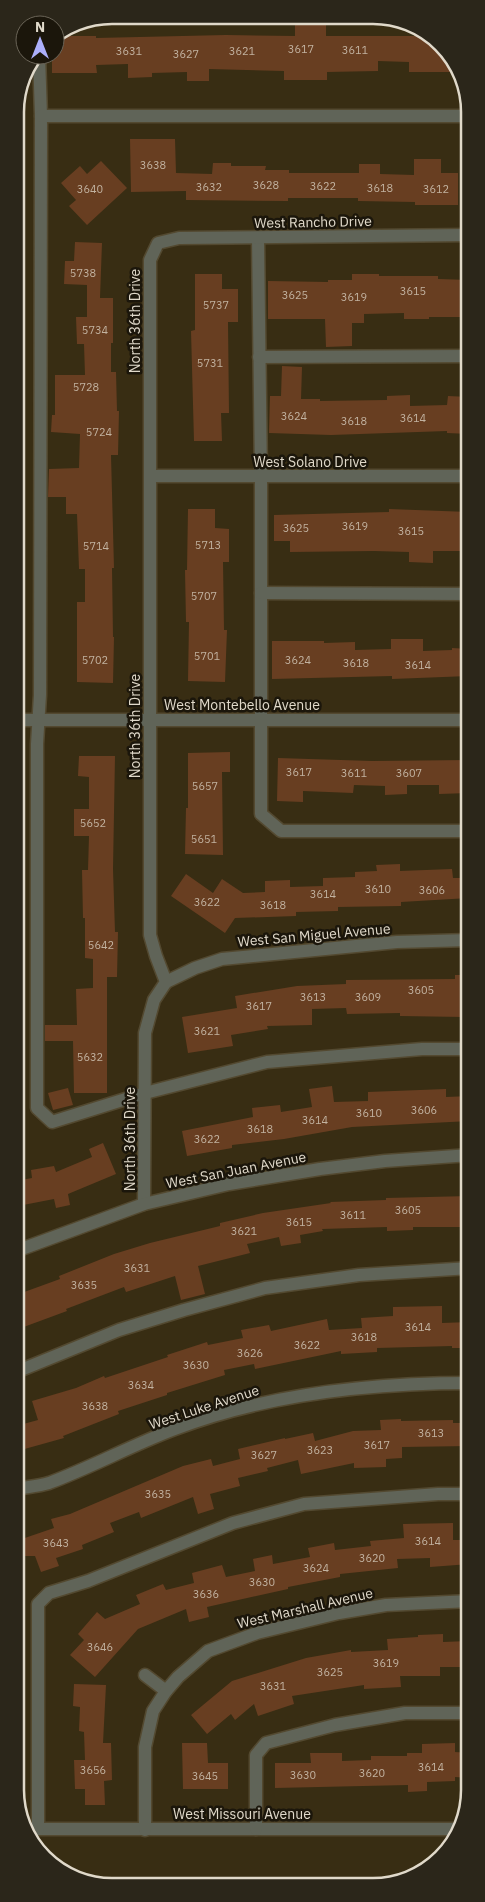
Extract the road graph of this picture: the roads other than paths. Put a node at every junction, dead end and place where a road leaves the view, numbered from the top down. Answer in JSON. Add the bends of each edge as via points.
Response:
{"nodes":[{"id":1,"x":40,"y":65,"type":"edge"},
{"id":2,"x":41,"y":116,"type":"junction"},
{"id":3,"x":461,"y":116,"type":"edge"},
{"id":4,"x":461,"y":235,"type":"edge"},
{"id":5,"x":258,"y":238,"type":"junction"},
{"id":6,"x":158,"y":242,"type":"joint"},
{"id":7,"x":461,"y":356,"type":"edge"},
{"id":8,"x":259,"y":357,"type":"junction"},
{"id":9,"x":151,"y":476,"type":"junction"},
{"id":10,"x":461,"y":476,"type":"edge"},
{"id":11,"x":261,"y":477,"type":"junction"},
{"id":12,"x":261,"y":593,"type":"junction"},
{"id":13,"x":461,"y":594,"type":"edge"},
{"id":14,"x":24,"y":720,"type":"edge"},
{"id":15,"x":39,"y":720,"type":"junction"},
{"id":16,"x":150,"y":720,"type":"junction"},
{"id":17,"x":261,"y":720,"type":"junction"},
{"id":18,"x":461,"y":720,"type":"edge"},
{"id":19,"x":461,"y":831,"type":"edge"},
{"id":20,"x":461,"y":940,"type":"edge"},
{"id":21,"x":166,"y":982,"type":"junction"},
{"id":22,"x":461,"y":1049,"type":"edge"},
{"id":23,"x":145,"y":1093,"type":"junction"},
{"id":24,"x":461,"y":1156,"type":"edge"},
{"id":25,"x":144,"y":1204,"type":"junction"},
{"id":26,"x":24,"y":1248,"type":"edge"},
{"id":27,"x":461,"y":1269,"type":"edge"},
{"id":28,"x":24,"y":1369,"type":"edge"},
{"id":29,"x":461,"y":1383,"type":"edge"},
{"id":30,"x":24,"y":1488,"type":"edge"},
{"id":31,"x":461,"y":1494,"type":"edge"},
{"id":32,"x":461,"y":1602,"type":"edge"},
{"id":33,"x":145,"y":1675,"type":"dead end"},
{"id":34,"x":166,"y":1691,"type":"junction"},
{"id":35,"x":461,"y":1713,"type":"edge"},
{"id":36,"x":33,"y":1829,"type":"edge"},
{"id":37,"x":256,"y":1829,"type":"junction"},
{"id":38,"x":145,"y":1830,"type":"junction"},
{"id":39,"x":452,"y":1830,"type":"edge"}],
"edges":[{"from":1,"to":2,"type":"street"},
{"from":2,"to":3,"type":"street"},
{"from":2,"to":15,"type":"street"},
{"from":4,"to":5,"type":"street","name":"West Rancho Drive"},
{"from":5,"to":6,"type":"street","name":"West Rancho Drive","via":[[179,238]]},
{"from":5,"to":8,"type":"street"},
{"from":6,"to":9,"type":"street","name":"North 36th Drive","via":[[150,260]]},
{"from":7,"to":8,"type":"street"},
{"from":8,"to":11,"type":"street"},
{"from":9,"to":11,"type":"street","name":"West Solano Drive"},
{"from":9,"to":16,"type":"street","name":"North 36th Drive"},
{"from":10,"to":11,"type":"street","name":"West Solano Drive"},
{"from":11,"to":12,"type":"street"},
{"from":12,"to":13,"type":"street"},
{"from":12,"to":17,"type":"street"},
{"from":14,"to":15,"type":"street","name":"West Montebello Avenue"},
{"from":15,"to":16,"type":"street","name":"West Montebello Avenue"},
{"from":15,"to":23,"type":"street","via":[[37,1108],[52,1122]]},
{"from":16,"to":17,"type":"street","name":"West Montebello Avenue"},
{"from":16,"to":21,"type":"street","name":"North 36th Drive","via":[[150,935]]},
{"from":17,"to":18,"type":"street","name":"West Montebello Avenue"},
{"from":17,"to":19,"type":"street","via":[[261,814],[281,831]]},
{"from":20,"to":21,"type":"street","name":"West San Miguel Avenue","via":[[397,942],[222,959]]},
{"from":21,"to":23,"type":"street","name":"North 36th Drive","via":[[154,1000],[146,1033]]},
{"from":22,"to":23,"type":"street","via":[[422,1049],[267,1062]]},
{"from":23,"to":25,"type":"street","name":"North 36th Drive"},
{"from":24,"to":25,"type":"street","name":"West San Juan Avenue","via":[[320,1169],[229,1184]]},
{"from":25,"to":26,"type":"street","name":"West San Juan Avenue"},
{"from":27,"to":28,"type":"street","via":[[360,1276],[264,1288],[119,1330]]},
{"from":29,"to":30,"type":"street","name":"West Luke Avenue","via":[[323,1392],[249,1406],[176,1429],[48,1483]]},
{"from":31,"to":36,"type":"street","via":[[304,1504],[234,1523],[88,1581],[49,1593],[38,1604]]},
{"from":32,"to":34,"type":"street","name":"West Marshall Avenue","via":[[386,1605],[339,1613],[257,1634],[208,1651]]},
{"from":33,"to":34,"type":"street"},
{"from":34,"to":38,"type":"street","name":"West Marshall Avenue","via":[[153,1711],[145,1747]]},
{"from":35,"to":37,"type":"street","via":[[405,1713],[335,1725],[266,1743],[256,1755]]},
{"from":36,"to":38,"type":"street","name":"West Missouri Avenue"},
{"from":37,"to":38,"type":"street","name":"West Missouri Avenue"},
{"from":37,"to":39,"type":"street","name":"West Missouri Avenue"}]}
